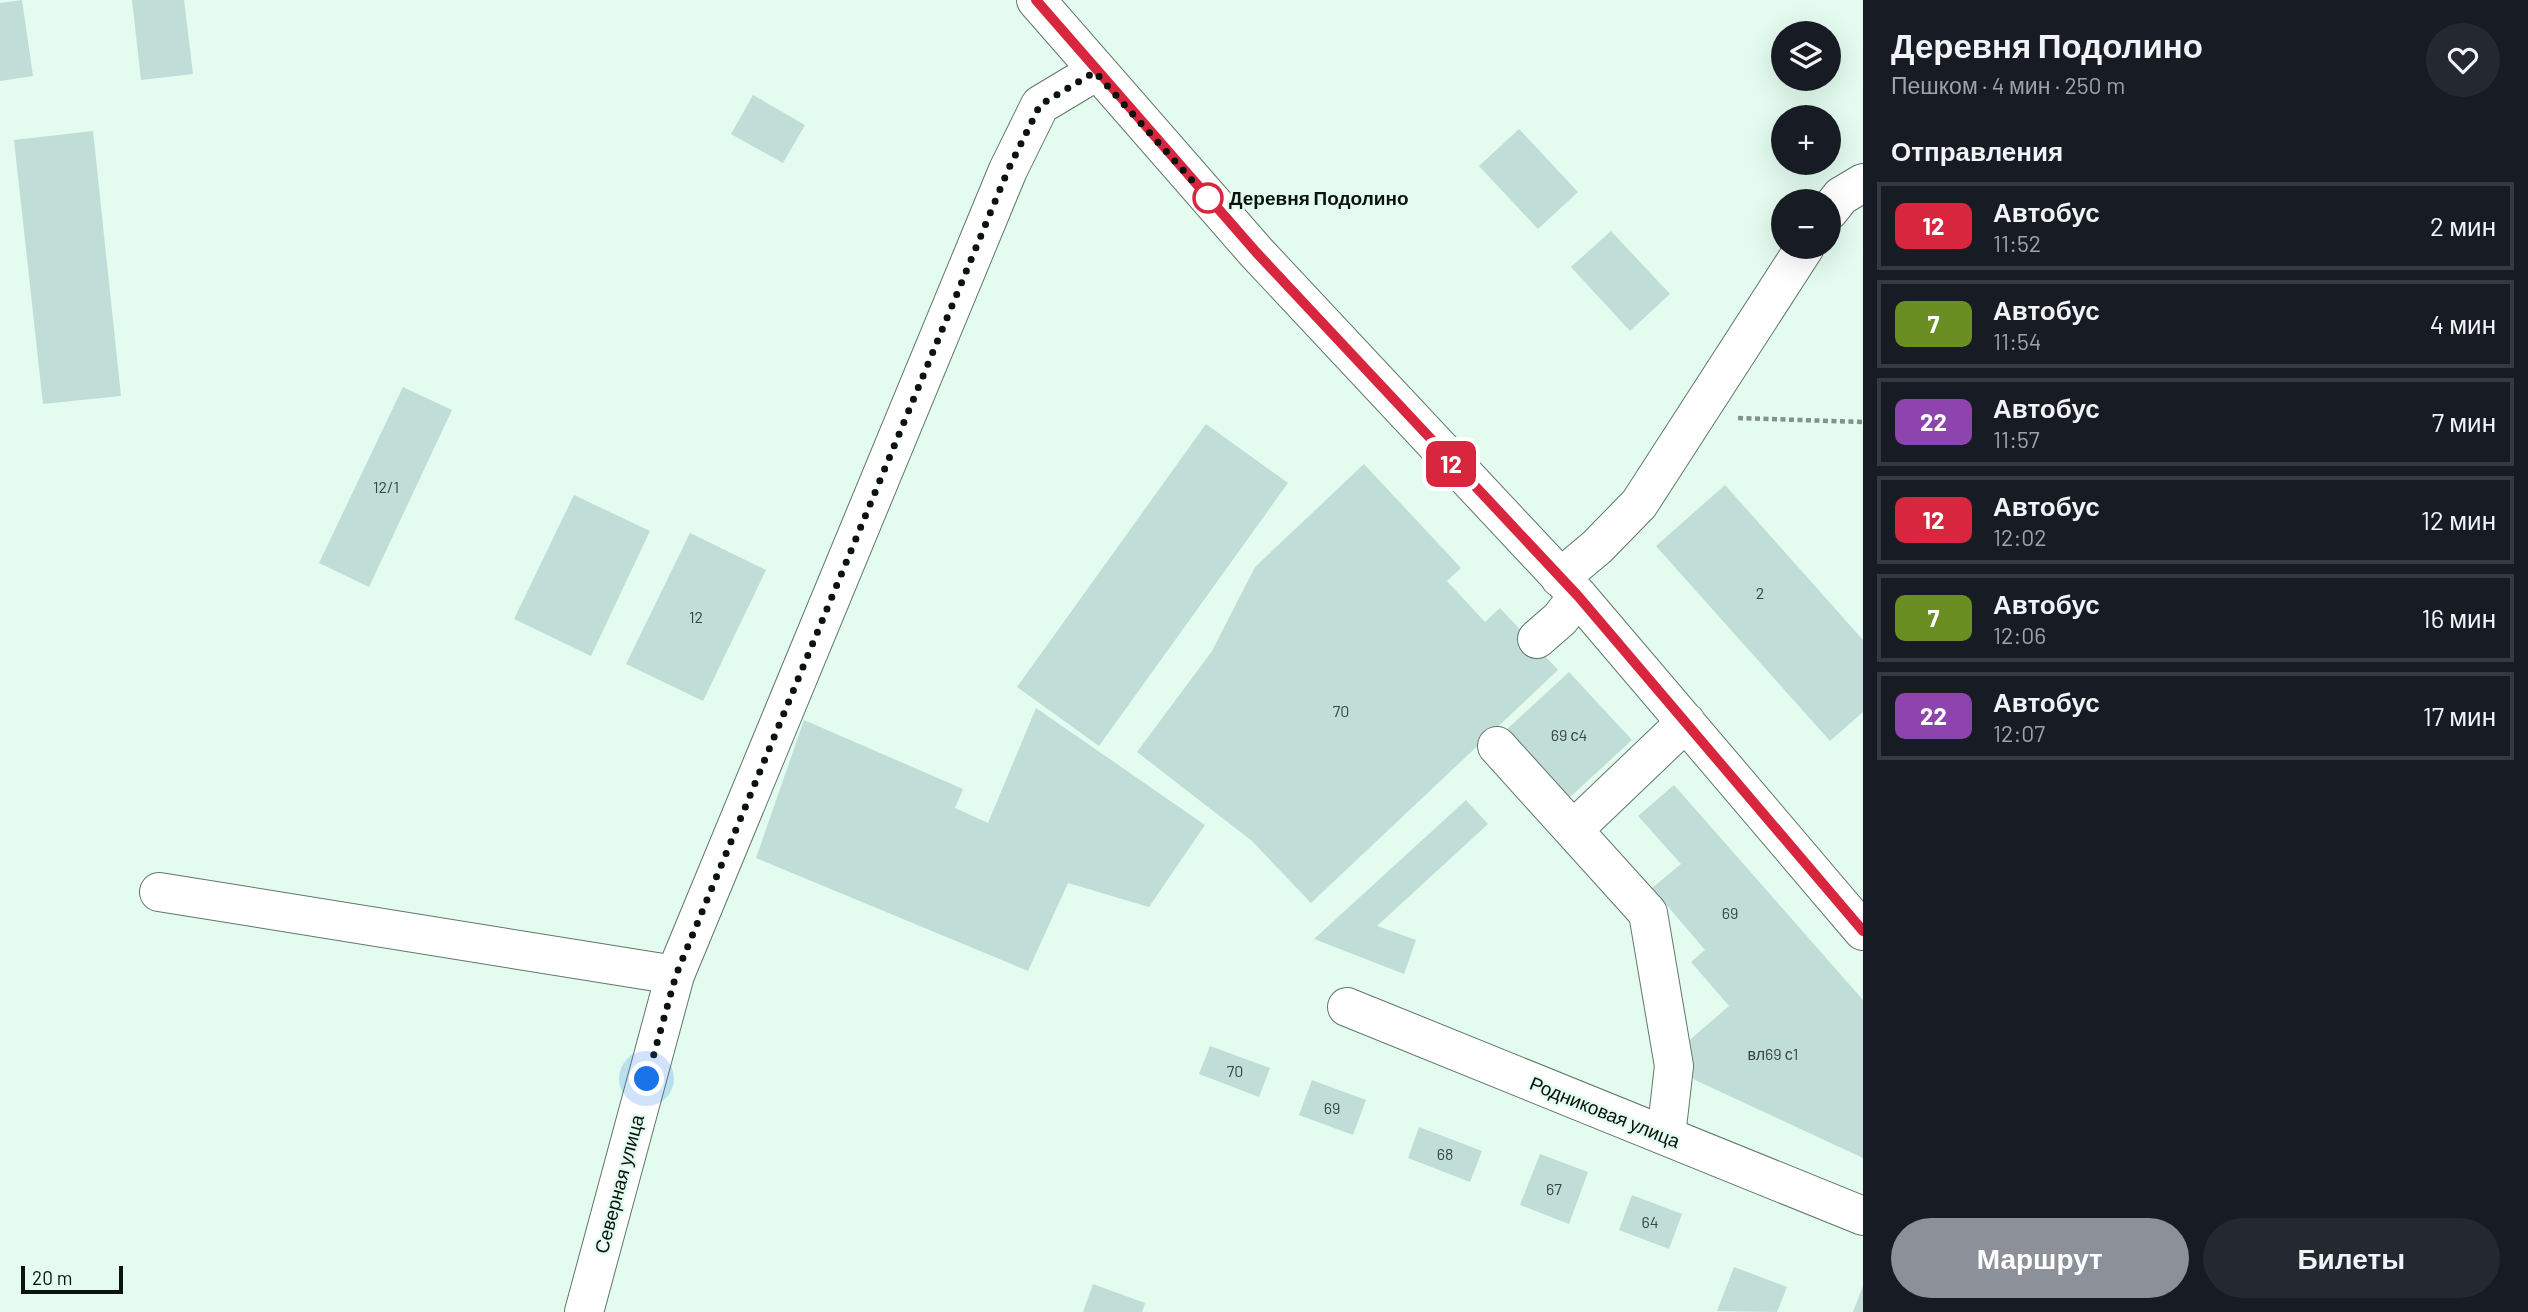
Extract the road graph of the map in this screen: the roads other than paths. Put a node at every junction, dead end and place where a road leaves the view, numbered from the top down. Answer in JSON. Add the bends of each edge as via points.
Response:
{"nodes":[{"id":1,"x":1036,"y":0,"type":"edge"},
{"id":2,"x":1095,"y":72,"type":"junction"},
{"id":3,"x":1863,"y":183,"type":"edge"},
{"id":4,"x":1841,"y":196,"type":"edge"},
{"id":5,"x":1797,"y":259,"type":"edge"},
{"id":6,"x":1569,"y":587,"type":"junction"},
{"id":7,"x":1538,"y":639,"type":"dead end"},
{"id":8,"x":1686,"y":722,"type":"junction"},
{"id":9,"x":1497,"y":746,"type":"dead end"},
{"id":10,"x":1573,"y":830,"type":"junction"},
{"id":11,"x":159,"y":892,"type":"dead end"},
{"id":12,"x":1863,"y":931,"type":"edge"},
{"id":13,"x":676,"y":975,"type":"junction"},
{"id":14,"x":1347,"y":1007,"type":"dead end"},
{"id":15,"x":1666,"y":1136,"type":"junction"},
{"id":16,"x":1863,"y":1216,"type":"edge"},
{"id":17,"x":584,"y":1312,"type":"edge"}],
"edges":[{"from":1,"to":2,"type":"street"},
{"from":2,"to":6,"type":"street","via":[[1274,272]]},
{"from":2,"to":13,"type":"street","name":"Северная улица","via":[[1040,105],[1008,170]]},
{"from":3,"to":4,"type":"street"},
{"from":5,"to":6,"type":"street","via":[[1639,504],[1597,547]]},
{"from":6,"to":7,"type":"street","via":[[1560,619]]},
{"from":6,"to":8,"type":"street"},
{"from":8,"to":10,"type":"street"},
{"from":8,"to":12,"type":"street"},
{"from":9,"to":10,"type":"street"},
{"from":10,"to":15,"type":"street","via":[[1648,913],[1674,1066]]},
{"from":11,"to":13,"type":"street"},
{"from":13,"to":17,"type":"street","name":"Северная улица"},
{"from":14,"to":15,"type":"street","name":"Родниковая улица"},
{"from":15,"to":16,"type":"street","name":"Родниковая улица"}]}
